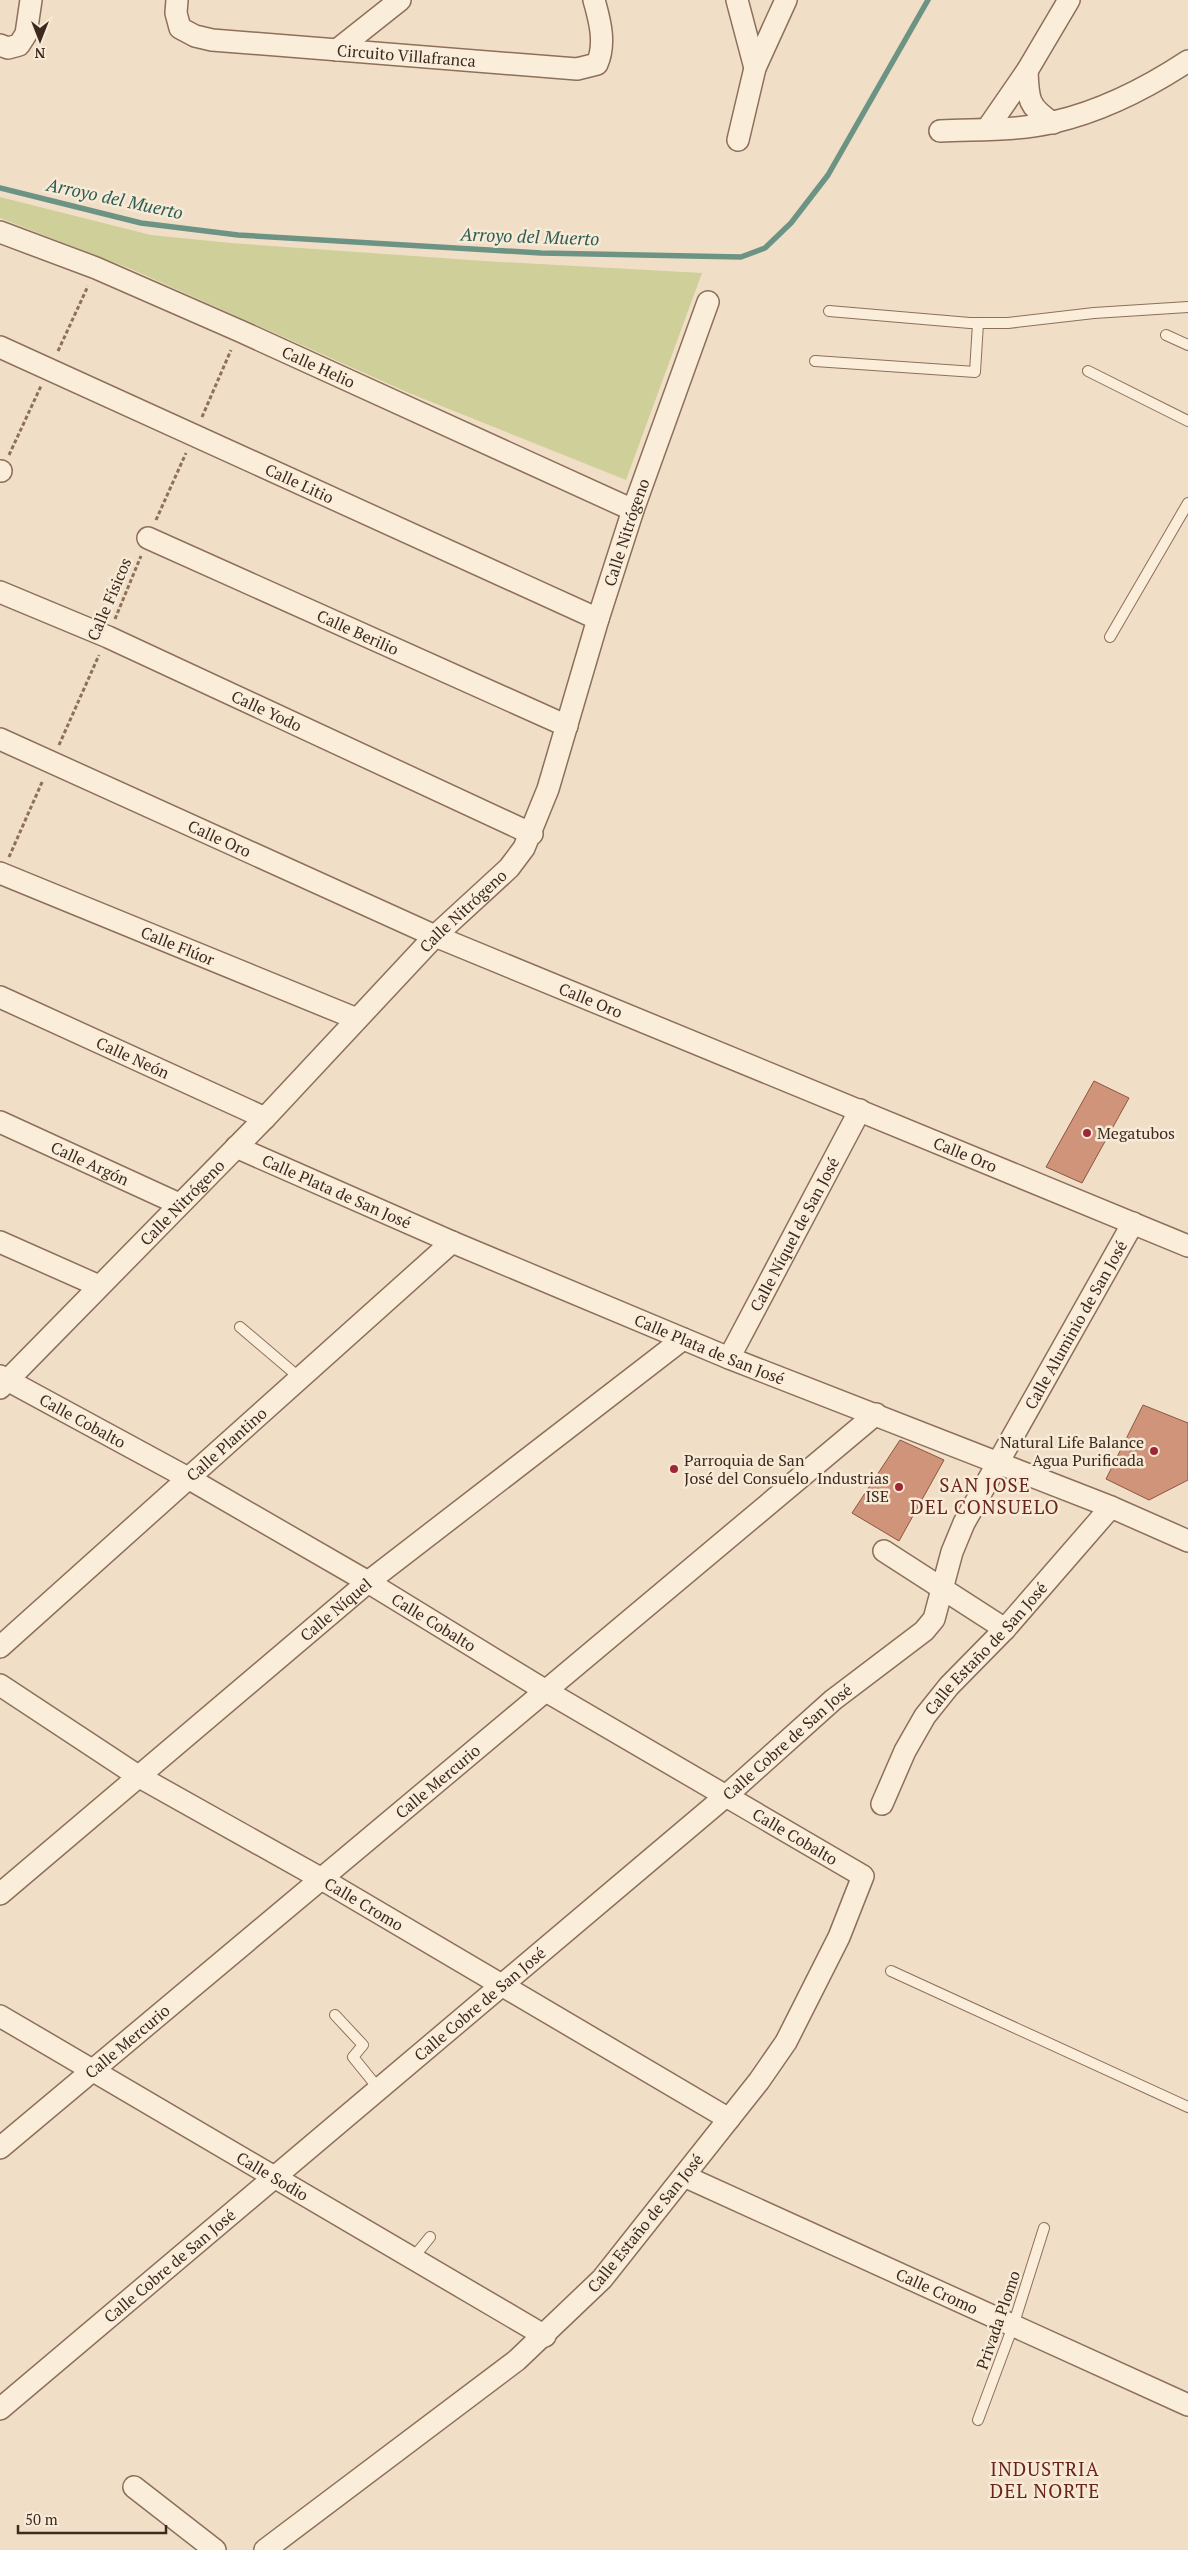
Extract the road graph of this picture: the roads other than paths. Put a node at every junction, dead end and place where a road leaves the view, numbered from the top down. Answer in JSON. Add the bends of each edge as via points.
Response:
{"nodes":[{"id":1,"x":31,"y":0,"type":"edge"},
{"id":2,"x":177,"y":0,"type":"edge"},
{"id":3,"x":400,"y":0,"type":"edge"},
{"id":4,"x":594,"y":0,"type":"edge"},
{"id":5,"x":737,"y":0,"type":"edge"},
{"id":6,"x":786,"y":0,"type":"edge"},
{"id":7,"x":1069,"y":0,"type":"edge"},
{"id":8,"x":0,"y":45,"type":"edge"},
{"id":9,"x":337,"y":50,"type":"junction"},
{"id":10,"x":1188,"y":61,"type":"edge"},
{"id":11,"x":755,"y":68,"type":"junction"},
{"id":12,"x":1027,"y":71,"type":"junction"},
{"id":13,"x":1053,"y":123,"type":"junction"},
{"id":14,"x":987,"y":129,"type":"junction"},
{"id":15,"x":940,"y":131,"type":"dead end"},
{"id":16,"x":738,"y":140,"type":"dead end"},
{"id":17,"x":0,"y":232,"type":"edge"},
{"id":18,"x":708,"y":302,"type":"dead end"},
{"id":19,"x":1188,"y":307,"type":"edge"},
{"id":20,"x":829,"y":311,"type":"dead end"},
{"id":21,"x":978,"y":323,"type":"junction"},
{"id":22,"x":1166,"y":335,"type":"dead end"},
{"id":23,"x":1188,"y":345,"type":"edge"},
{"id":24,"x":0,"y":347,"type":"edge"},
{"id":25,"x":815,"y":361,"type":"dead end"},
{"id":26,"x":1088,"y":371,"type":"dead end"},
{"id":27,"x":1188,"y":421,"type":"edge"},
{"id":28,"x":1188,"y":503,"type":"edge"},
{"id":29,"x":633,"y":510,"type":"junction"},
{"id":30,"x":148,"y":538,"type":"road end"},
{"id":31,"x":0,"y":592,"type":"edge"},
{"id":32,"x":598,"y":619,"type":"junction"},
{"id":33,"x":1110,"y":637,"type":"dead end"},
{"id":34,"x":567,"y":726,"type":"junction"},
{"id":35,"x":0,"y":739,"type":"edge"},
{"id":36,"x":532,"y":834,"type":"junction"},
{"id":37,"x":1,"y":873,"type":"edge"},
{"id":38,"x":435,"y":936,"type":"junction"},
{"id":39,"x":0,"y":998,"type":"edge"},
{"id":40,"x":357,"y":1019,"type":"junction"},
{"id":41,"x":860,"y":1110,"type":"junction"},
{"id":42,"x":265,"y":1118,"type":"junction"},
{"id":43,"x":0,"y":1122,"type":"edge"},
{"id":44,"x":236,"y":1147,"type":"junction"},
{"id":45,"x":179,"y":1204,"type":"junction"},
{"id":46,"x":1133,"y":1223,"type":"junction"},
{"id":47,"x":0,"y":1242,"type":"edge"},
{"id":48,"x":452,"y":1242,"type":"junction"},
{"id":49,"x":1188,"y":1246,"type":"edge"},
{"id":50,"x":99,"y":1286,"type":"junction"},
{"id":51,"x":240,"y":1327,"type":"dead end"},
{"id":52,"x":683,"y":1339,"type":"junction"},
{"id":53,"x":729,"y":1358,"type":"junction"},
{"id":54,"x":300,"y":1378,"type":"junction"},
{"id":55,"x":2,"y":1381,"type":"edge"},
{"id":56,"x":876,"y":1414,"type":"junction"},
{"id":57,"x":996,"y":1462,"type":"junction"},
{"id":58,"x":188,"y":1478,"type":"junction"},
{"id":59,"x":1111,"y":1507,"type":"junction"},
{"id":60,"x":1188,"y":1541,"type":"edge"},
{"id":61,"x":884,"y":1551,"type":"dead end"},
{"id":62,"x":368,"y":1582,"type":"junction"},
{"id":63,"x":942,"y":1589,"type":"junction"},
{"id":64,"x":1005,"y":1628,"type":"junction"},
{"id":65,"x":0,"y":1647,"type":"edge"},
{"id":66,"x":0,"y":1684,"type":"edge"},
{"id":67,"x":546,"y":1691,"type":"junction"},
{"id":68,"x":138,"y":1776,"type":"junction"},
{"id":69,"x":727,"y":1795,"type":"junction"},
{"id":70,"x":882,"y":1804,"type":"dead end"},
{"id":71,"x":863,"y":1876,"type":"joint"},
{"id":72,"x":320,"y":1878,"type":"junction"},
{"id":73,"x":0,"y":1894,"type":"edge"},
{"id":74,"x":891,"y":1971,"type":"dead end"},
{"id":75,"x":500,"y":1985,"type":"junction"},
{"id":76,"x":0,"y":2016,"type":"edge"},
{"id":77,"x":335,"y":2016,"type":"dead end"},
{"id":78,"x":92,"y":2069,"type":"junction"},
{"id":79,"x":378,"y":2088,"type":"junction"},
{"id":80,"x":1188,"y":2107,"type":"edge"},
{"id":81,"x":729,"y":2120,"type":"junction"},
{"id":82,"x":0,"y":2148,"type":"edge"},
{"id":83,"x":684,"y":2176,"type":"junction"},
{"id":84,"x":274,"y":2177,"type":"junction"},
{"id":85,"x":1044,"y":2228,"type":"dead end"},
{"id":86,"x":430,"y":2236,"type":"dead end"},
{"id":87,"x":412,"y":2258,"type":"junction"},
{"id":88,"x":1013,"y":2326,"type":"junction"},
{"id":89,"x":545,"y":2336,"type":"junction"},
{"id":90,"x":1188,"y":2406,"type":"edge"},
{"id":91,"x":0,"y":2409,"type":"edge"},
{"id":92,"x":978,"y":2420,"type":"dead end"},
{"id":93,"x":134,"y":2487,"type":"dead end"},
{"id":94,"x":215,"y":2550,"type":"edge"},
{"id":95,"x":265,"y":2550,"type":"edge"}],
"edges":[{"from":1,"to":8,"type":"street","via":[[26,34],[19,45],[8,48]]},
{"from":2,"to":9,"type":"street","name":"Circuito Villafranca","via":[[180,28],[195,36]]},
{"from":3,"to":9,"type":"street"},
{"from":4,"to":9,"type":"street","name":"Circuito Villafranca","via":[[601,26],[601,55],[597,64],[590,68],[561,69]]},
{"from":5,"to":11,"type":"street"},
{"from":6,"to":11,"type":"street"},
{"from":7,"to":12,"type":"street"},
{"from":10,"to":13,"type":"street","via":[[1159,80],[1101,108]]},
{"from":11,"to":16,"type":"street"},
{"from":12,"to":13,"type":"street","via":[[1030,103]]},
{"from":12,"to":14,"type":"street"},
{"from":13,"to":14,"type":"street"},
{"from":14,"to":15,"type":"street"},
{"from":17,"to":29,"type":"street","name":"Calle Helio","via":[[96,268],[240,331]]},
{"from":18,"to":29,"type":"street","name":"Calle Nitrógeno"},
{"from":19,"to":21,"type":"lane"},
{"from":20,"to":21,"type":"lane"},
{"from":21,"to":25,"type":"lane","via":[[976,372]]},
{"from":22,"to":23,"type":"lane"},
{"from":24,"to":32,"type":"street","name":"Calle Litio"},
{"from":26,"to":27,"type":"lane"},
{"from":28,"to":33,"type":"lane"},
{"from":29,"to":32,"type":"street","name":"Calle Nitrógeno"},
{"from":30,"to":34,"type":"street","name":"Calle Berilio"},
{"from":31,"to":36,"type":"street","name":"Calle Yodo","via":[[108,637]]},
{"from":32,"to":34,"type":"street","name":"Calle Nitrógeno"},
{"from":34,"to":36,"type":"street","name":"Calle Nitrógeno"},
{"from":35,"to":38,"type":"street","name":"Calle Oro"},
{"from":36,"to":38,"type":"street","name":"Calle Nitrógeno","via":[[509,868]]},
{"from":37,"to":40,"type":"street","name":"Calle Flúor"},
{"from":38,"to":40,"type":"street","name":"Calle Nitrógeno"},
{"from":38,"to":41,"type":"street","name":"Calle Oro"},
{"from":39,"to":42,"type":"street","name":"Calle Neón"},
{"from":40,"to":42,"type":"street","name":"Calle Nitrógeno"},
{"from":41,"to":46,"type":"street","name":"Calle Oro"},
{"from":41,"to":53,"type":"street","name":"Calle Níquel de San José"},
{"from":42,"to":44,"type":"street","name":"Calle Nitrógeno"},
{"from":43,"to":45,"type":"street","name":"Calle Argón"},
{"from":44,"to":45,"type":"street","name":"Calle Nitrógeno"},
{"from":44,"to":48,"type":"street","name":"Calle Plata de San José"},
{"from":45,"to":50,"type":"street","name":"Calle Nitrógeno"},
{"from":46,"to":49,"type":"street","name":"Calle Oro"},
{"from":46,"to":57,"type":"street","name":"Calle Aluminio de San José"},
{"from":47,"to":50,"type":"street"},
{"from":48,"to":52,"type":"street","name":"Calle Plata de San José"},
{"from":48,"to":54,"type":"street","name":"Calle Plantino"},
{"from":50,"to":55,"type":"street","name":"Calle Nitrógeno"},
{"from":51,"to":54,"type":"lane"},
{"from":52,"to":53,"type":"street","name":"Calle Plata de San José"},
{"from":52,"to":62,"type":"street","name":"Calle Níquel"},
{"from":53,"to":56,"type":"street","name":"Calle Plata de San José"},
{"from":54,"to":58,"type":"street","name":"Calle Plantino"},
{"from":55,"to":58,"type":"street","name":"Calle Cobalto"},
{"from":56,"to":57,"type":"street","name":"Calle Plata de San José"},
{"from":56,"to":67,"type":"street","name":"Calle Mercurio"},
{"from":57,"to":59,"type":"street","name":"Calle Plata de San José"},
{"from":57,"to":63,"type":"street","name":"Calle Aluminio de San José","via":[[964,1523]]},
{"from":58,"to":62,"type":"street","name":"Calle Cobalto"},
{"from":58,"to":65,"type":"street","name":"Calle Plantino"},
{"from":59,"to":60,"type":"street","name":"Calle Plata de San José"},
{"from":59,"to":64,"type":"street","name":"Calle Estaño de San José"},
{"from":61,"to":63,"type":"street"},
{"from":62,"to":67,"type":"street","name":"Calle Cobalto"},
{"from":62,"to":68,"type":"street","name":"Calle Níquel"},
{"from":63,"to":64,"type":"street"},
{"from":63,"to":69,"type":"street","name":"Calle Cobre de San José","via":[[934,1619],[924,1631],[833,1700]]},
{"from":64,"to":70,"type":"street","name":"Calle Estaño de San José","via":[[925,1716],[905,1751]]},
{"from":66,"to":68,"type":"street","name":"Calle Cromo"},
{"from":67,"to":69,"type":"street","name":"Calle Cobalto"},
{"from":67,"to":72,"type":"street","name":"Calle Mercurio"},
{"from":68,"to":72,"type":"street","name":"Calle Cromo"},
{"from":68,"to":73,"type":"street","name":"Calle Níquel"},
{"from":69,"to":71,"type":"street","name":"Calle Cobalto"},
{"from":69,"to":75,"type":"street","name":"Calle Cobre de San José"},
{"from":71,"to":81,"type":"street","name":"Calle Estaño de San José","via":[[839,1937],[786,2042]]},
{"from":72,"to":75,"type":"street","name":"Calle Cromo"},
{"from":72,"to":78,"type":"street","name":"Calle Mercurio"},
{"from":74,"to":80,"type":"lane"},
{"from":75,"to":79,"type":"street","name":"Calle Cobre de San José"},
{"from":75,"to":81,"type":"street","name":"Calle Cromo"},
{"from":76,"to":78,"type":"street","name":"Calle Sodio"},
{"from":77,"to":79,"type":"lane","via":[[363,2045],[353,2057]]},
{"from":78,"to":82,"type":"street","name":"Calle Mercurio"},
{"from":78,"to":84,"type":"street","name":"Calle Sodio"},
{"from":79,"to":84,"type":"street","name":"Calle Cobre de San José"},
{"from":81,"to":83,"type":"street","name":"Calle Estaño de San José"},
{"from":83,"to":88,"type":"street","name":"Calle Cromo"},
{"from":83,"to":89,"type":"street","name":"Calle Estaño de San José","via":[[602,2279]]},
{"from":84,"to":87,"type":"street","name":"Calle Sodio"},
{"from":84,"to":91,"type":"street","name":"Calle Cobre de San José"},
{"from":85,"to":88,"type":"lane","name":"Privada Plomo"},
{"from":86,"to":87,"type":"lane"},
{"from":87,"to":89,"type":"street","name":"Calle Sodio"},
{"from":88,"to":90,"type":"street","name":"Calle Cromo"},
{"from":88,"to":92,"type":"lane","name":"Privada Plomo"},
{"from":89,"to":95,"type":"street","name":"Calle Estaño de San José","via":[[476,2392]]},
{"from":93,"to":94,"type":"street"}]}
